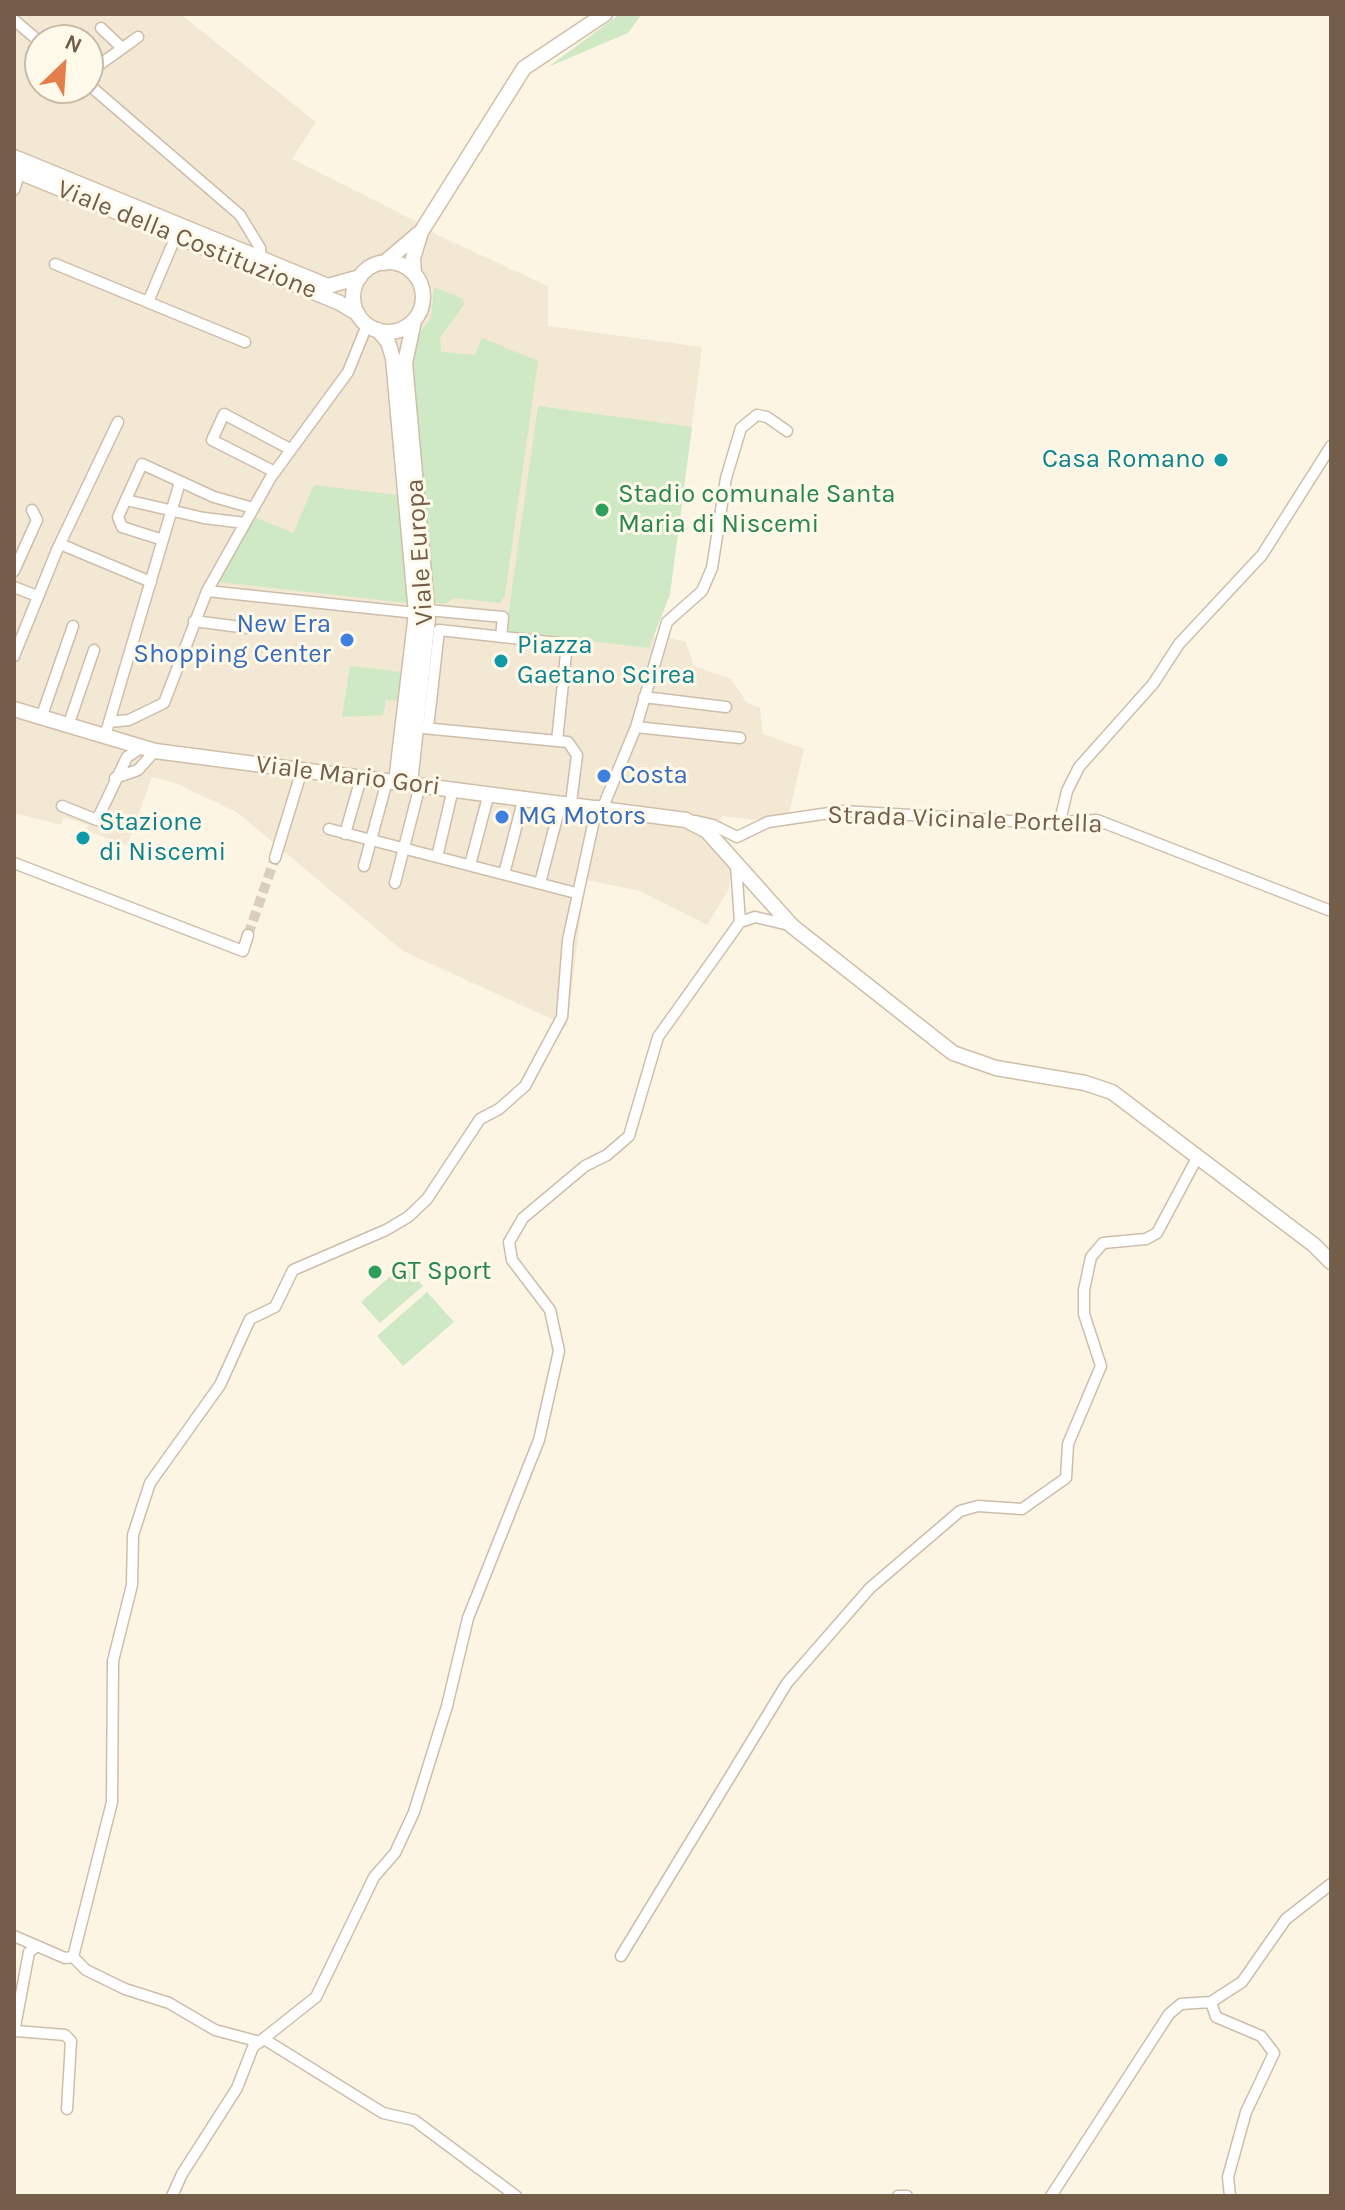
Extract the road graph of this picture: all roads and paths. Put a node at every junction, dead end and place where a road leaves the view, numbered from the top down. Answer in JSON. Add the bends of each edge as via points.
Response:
{"nodes":[{"id":1,"x":605,"y":14,"type":"edge"},
{"id":2,"x":104,"y":31,"type":"edge"},
{"id":3,"x":138,"y":37,"type":"dead end"},
{"id":4,"x":122,"y":48,"type":"junction"},
{"id":5,"x":104,"y":61,"type":"edge"},
{"id":6,"x":104,"y":98,"type":"edge"},
{"id":7,"x":14,"y":157,"type":"edge"},
{"id":8,"x":17,"y":171,"type":"edge"},
{"id":9,"x":14,"y":190,"type":"edge"},
{"id":10,"x":421,"y":232,"type":"junction"},
{"id":11,"x":176,"y":236,"type":"junction"},
{"id":12,"x":261,"y":258,"type":"junction"},
{"id":13,"x":384,"y":263,"type":"junction"},
{"id":14,"x":55,"y":264,"type":"dead end"},
{"id":15,"x":414,"y":274,"type":"junction"},
{"id":16,"x":360,"y":277,"type":"junction"},
{"id":17,"x":148,"y":302,"type":"junction"},
{"id":18,"x":414,"y":321,"type":"junction"},
{"id":19,"x":368,"y":323,"type":"junction"},
{"id":20,"x":245,"y":342,"type":"dead end"},
{"id":21,"x":118,"y":422,"type":"dead end"},
{"id":22,"x":787,"y":431,"type":"dead end"},
{"id":23,"x":1331,"y":446,"type":"edge"},
{"id":24,"x":290,"y":449,"type":"junction"},
{"id":25,"x":275,"y":472,"type":"junction"},
{"id":26,"x":180,"y":482,"type":"junction"},
{"id":27,"x":126,"y":500,"type":"junction"},
{"id":28,"x":253,"y":508,"type":"junction"},
{"id":29,"x":32,"y":510,"type":"dead end"},
{"id":30,"x":171,"y":511,"type":"junction"},
{"id":31,"x":245,"y":523,"type":"junction"},
{"id":32,"x":163,"y":540,"type":"junction"},
{"id":33,"x":60,"y":544,"type":"junction"},
{"id":34,"x":14,"y":571,"type":"edge"},
{"id":35,"x":151,"y":582,"type":"junction"},
{"id":36,"x":14,"y":587,"type":"edge"},
{"id":37,"x":207,"y":591,"type":"junction"},
{"id":38,"x":37,"y":596,"type":"junction"},
{"id":39,"x":422,"y":612,"type":"junction"},
{"id":40,"x":14,"y":619,"type":"edge"},
{"id":41,"x":194,"y":621,"type":"junction"},
{"id":42,"x":26,"y":623,"type":"junction"},
{"id":43,"x":73,"y":626,"type":"dead end"},
{"id":44,"x":248,"y":628,"type":"dead end"},
{"id":45,"x":501,"y":637,"type":"junction"},
{"id":46,"x":94,"y":650,"type":"dead end"},
{"id":47,"x":14,"y":656,"type":"edge"},
{"id":48,"x":644,"y":697,"type":"junction"},
{"id":49,"x":726,"y":707,"type":"dead end"},
{"id":50,"x":14,"y":709,"type":"edge"},
{"id":51,"x":41,"y":718,"type":"junction"},
{"id":52,"x":68,"y":726,"type":"junction"},
{"id":53,"x":636,"y":727,"type":"junction"},
{"id":54,"x":422,"y":728,"type":"junction"},
{"id":55,"x":110,"y":732,"type":"junction"},
{"id":56,"x":740,"y":738,"type":"dead end"},
{"id":57,"x":557,"y":741,"type":"junction"},
{"id":58,"x":141,"y":748,"type":"junction"},
{"id":59,"x":302,"y":770,"type":"junction"},
{"id":60,"x":131,"y":772,"type":"junction"},
{"id":61,"x":115,"y":778,"type":"junction"},
{"id":62,"x":361,"y":778,"type":"junction"},
{"id":63,"x":403,"y":783,"type":"junction"},
{"id":64,"x":453,"y":789,"type":"junction"},
{"id":65,"x":489,"y":793,"type":"junction"},
{"id":66,"x":524,"y":797,"type":"junction"},
{"id":67,"x":566,"y":802,"type":"junction"},
{"id":68,"x":62,"y":806,"type":"dead end"},
{"id":69,"x":600,"y":806,"type":"junction"},
{"id":70,"x":686,"y":820,"type":"junction"},
{"id":71,"x":1060,"y":821,"type":"junction"},
{"id":72,"x":329,"y":829,"type":"dead end"},
{"id":73,"x":345,"y":834,"type":"junction"},
{"id":74,"x":371,"y":840,"type":"junction"},
{"id":75,"x":403,"y":849,"type":"junction"},
{"id":76,"x":437,"y":857,"type":"junction"},
{"id":77,"x":275,"y":858,"type":"tunnel mouth"},
{"id":78,"x":14,"y":863,"type":"edge"},
{"id":79,"x":736,"y":864,"type":"junction"},
{"id":80,"x":470,"y":865,"type":"junction"},
{"id":81,"x":364,"y":866,"type":"dead end"},
{"id":82,"x":504,"y":874,"type":"junction"},
{"id":83,"x":395,"y":883,"type":"dead end"},
{"id":84,"x":540,"y":883,"type":"junction"},
{"id":85,"x":576,"y":893,"type":"junction"},
{"id":86,"x":1331,"y":911,"type":"edge"},
{"id":87,"x":740,"y":922,"type":"junction"},
{"id":88,"x":792,"y":926,"type":"junction"},
{"id":89,"x":248,"y":935,"type":"dead end"},
{"id":90,"x":1198,"y":1156,"type":"junction"},
{"id":91,"x":1331,"y":1262,"type":"edge"},
{"id":92,"x":1331,"y":1884,"type":"edge"},
{"id":93,"x":14,"y":1936,"type":"edge"},
{"id":94,"x":36,"y":1947,"type":"junction"},
{"id":95,"x":621,"y":1956,"type":"dead end"},
{"id":96,"x":73,"y":1957,"type":"junction"},
{"id":97,"x":1211,"y":2002,"type":"junction"},
{"id":98,"x":15,"y":2031,"type":"edge"},
{"id":99,"x":262,"y":2041,"type":"junction"},
{"id":100,"x":67,"y":2109,"type":"dead end"},
{"id":101,"x":172,"y":2196,"type":"edge"},
{"id":102,"x":516,"y":2196,"type":"edge"},
{"id":103,"x":898,"y":2196,"type":"edge"},
{"id":104,"x":907,"y":2196,"type":"edge"},
{"id":105,"x":1051,"y":2196,"type":"edge"},
{"id":106,"x":1230,"y":2196,"type":"edge"}],
"edges":[{"from":1,"to":10,"type":"street","via":[[524,68]]},
{"from":2,"to":4,"type":"street"},
{"from":3,"to":4,"type":"street"},
{"from":4,"to":5,"type":"street"},
{"from":6,"to":12,"type":"street","via":[[240,215]]},
{"from":7,"to":12,"type":"street","name":"Viale della Costituzione"},
{"from":8,"to":9,"type":"street"},
{"from":8,"to":11,"type":"street","name":"Viale della Costituzione"},
{"from":10,"to":13,"type":"street"},
{"from":10,"to":15,"type":"street"},
{"from":11,"to":17,"type":"street"},
{"from":11,"to":19,"type":"street","name":"Viale della Costituzione","via":[[340,303]]},
{"from":12,"to":16,"type":"street","name":"Viale della Costituzione","via":[[328,286]]},
{"from":13,"to":15,"type":"street","via":[[404,266]]},
{"from":13,"to":16,"type":"street"},
{"from":14,"to":17,"type":"street"},
{"from":15,"to":18,"type":"street","via":[[423,303]]},
{"from":16,"to":19,"type":"street","via":[[353,300]]},
{"from":17,"to":20,"type":"street"},
{"from":18,"to":19,"type":"street","via":[[397,331]]},
{"from":18,"to":39,"type":"street","name":"Viale Europa","via":[[405,363]]},
{"from":19,"to":24,"type":"street","via":[[348,372]]},
{"from":19,"to":39,"type":"street","name":"Viale Europa","via":[[388,342],[393,358]]},
{"from":21,"to":33,"type":"street"},
{"from":22,"to":48,"type":"street","via":[[757,415],[741,428],[726,478],[712,568],[702,591],[667,622]]},
{"from":23,"to":71,"type":"street","via":[[1262,555],[1179,644],[1153,684],[1079,767]]},
{"from":24,"to":25,"type":"street"},
{"from":24,"to":25,"type":"street","via":[[224,414],[212,440]]},
{"from":25,"to":28,"type":"street"},
{"from":26,"to":27,"type":"street","via":[[142,464]]},
{"from":26,"to":28,"type":"street"},
{"from":26,"to":30,"type":"street"},
{"from":27,"to":30,"type":"street"},
{"from":27,"to":32,"type":"street","via":[[118,517],[122,527]]},
{"from":28,"to":31,"type":"street"},
{"from":29,"to":34,"type":"street","via":[[37,520]]},
{"from":30,"to":31,"type":"street"},
{"from":30,"to":32,"type":"street"},
{"from":31,"to":37,"type":"street"},
{"from":32,"to":35,"type":"street"},
{"from":33,"to":35,"type":"street"},
{"from":33,"to":38,"type":"street"},
{"from":35,"to":55,"type":"street"},
{"from":36,"to":38,"type":"street"},
{"from":37,"to":39,"type":"street"},
{"from":37,"to":41,"type":"street"},
{"from":38,"to":42,"type":"street"},
{"from":39,"to":45,"type":"street","via":[[503,617]]},
{"from":39,"to":54,"type":"street","name":"Viale Europa"},
{"from":39,"to":63,"type":"street","name":"Viale Europa"},
{"from":40,"to":42,"type":"street"},
{"from":41,"to":44,"type":"street"},
{"from":41,"to":55,"type":"street","via":[[164,703]]},
{"from":42,"to":47,"type":"street"},
{"from":43,"to":51,"type":"street"},
{"from":45,"to":54,"type":"street","via":[[439,630]]},
{"from":45,"to":57,"type":"street","via":[[567,644]]},
{"from":46,"to":52,"type":"street"},
{"from":48,"to":49,"type":"street"},
{"from":48,"to":53,"type":"street"},
{"from":50,"to":51,"type":"street","name":"Viale Mario Gori"},
{"from":51,"to":52,"type":"street","name":"Viale Mario Gori"},
{"from":52,"to":55,"type":"street","name":"Viale Mario Gori"},
{"from":53,"to":56,"type":"street"},
{"from":53,"to":69,"type":"street"},
{"from":54,"to":57,"type":"street"},
{"from":54,"to":63,"type":"street","name":"Viale Europa"},
{"from":55,"to":58,"type":"street","name":"Viale Mario Gori"},
{"from":55,"to":61,"type":"street","via":[[120,757]]},
{"from":57,"to":67,"type":"street","via":[[568,742],[577,755]]},
{"from":58,"to":59,"type":"street","name":"Viale Mario Gori"},
{"from":58,"to":60,"type":"street"},
{"from":58,"to":60,"type":"street","via":[[144,765]]},
{"from":58,"to":61,"type":"street"},
{"from":59,"to":62,"type":"street","name":"Viale Mario Gori"},
{"from":59,"to":77,"type":"street"},
{"from":60,"to":61,"type":"street"},
{"from":61,"to":68,"type":"street","via":[[97,820]]},
{"from":62,"to":63,"type":"street","name":"Viale Mario Gori"},
{"from":62,"to":73,"type":"street"},
{"from":63,"to":64,"type":"street","name":"Viale Mario Gori"},
{"from":63,"to":74,"type":"street"},
{"from":63,"to":75,"type":"street"},
{"from":64,"to":65,"type":"street","name":"Viale Mario Gori"},
{"from":64,"to":76,"type":"street"},
{"from":65,"to":66,"type":"street","name":"Viale Mario Gori"},
{"from":65,"to":80,"type":"street"},
{"from":66,"to":67,"type":"street","name":"Viale Mario Gori"},
{"from":66,"to":82,"type":"street"},
{"from":67,"to":69,"type":"street","name":"Viale Mario Gori"},
{"from":67,"to":84,"type":"street"},
{"from":69,"to":70,"type":"street","name":"Viale Mario Gori"},
{"from":69,"to":85,"type":"street"},
{"from":70,"to":71,"type":"street","name":"Strada Vicinale Portella","via":[[737,837],[768,822],[843,811]]},
{"from":70,"to":79,"type":"street","via":[[707,831]]},
{"from":71,"to":86,"type":"street","name":"Strada Vicinale Portella","via":[[1097,820],[1121,827]]},
{"from":72,"to":73,"type":"street"},
{"from":73,"to":74,"type":"street"},
{"from":74,"to":75,"type":"street"},
{"from":74,"to":81,"type":"street"},
{"from":75,"to":76,"type":"street"},
{"from":75,"to":83,"type":"street"},
{"from":76,"to":80,"type":"street"},
{"from":78,"to":89,"type":"street","via":[[243,951]]},
{"from":79,"to":87,"type":"street"},
{"from":79,"to":88,"type":"street"},
{"from":80,"to":82,"type":"street"},
{"from":82,"to":84,"type":"street"},
{"from":84,"to":85,"type":"street"},
{"from":85,"to":96,"type":"street","via":[[562,1017],[525,1086],[480,1119],[427,1199],[408,1217],[293,1270],[275,1307],[250,1319],[220,1385],[150,1483],[133,1535],[132,1585],[113,1661],[112,1802]]},
{"from":87,"to":88,"type":"street","via":[[755,917]]},
{"from":87,"to":99,"type":"street","via":[[658,1037],[629,1136],[523,1218],[509,1242],[512,1260],[542,1297],[557,1333],[559,1351],[539,1440],[468,1618],[447,1706],[408,1826],[395,1853],[374,1877],[316,1997]]},
{"from":88,"to":90,"type":"street","via":[[953,1053],[996,1068],[1112,1092]]},
{"from":90,"to":91,"type":"street"},
{"from":90,"to":95,"type":"street","via":[[1157,1233],[1103,1243],[1091,1257],[1084,1314],[1101,1366],[1068,1444],[1066,1478],[1022,1509],[978,1506],[960,1511],[870,1588],[787,1683]]},
{"from":92,"to":97,"type":"street","via":[[1286,1919],[1242,1982]]},
{"from":93,"to":94,"type":"street"},
{"from":94,"to":96,"type":"street"},
{"from":94,"to":98,"type":"street","via":[[29,1952]]},
{"from":96,"to":99,"type":"street","via":[[86,1970],[169,2003],[215,2030]]},
{"from":97,"to":105,"type":"street","via":[[1181,2004],[1169,2014]]},
{"from":97,"to":106,"type":"street","via":[[1216,2017],[1261,2036],[1274,2053],[1246,2112],[1228,2177]]},
{"from":98,"to":100,"type":"street","via":[[65,2035],[71,2041]]},
{"from":99,"to":101,"type":"street","via":[[253,2047],[237,2088]]},
{"from":99,"to":102,"type":"street","via":[[383,2113],[414,2120]]},
{"from":103,"to":104,"type":"street"}]}
